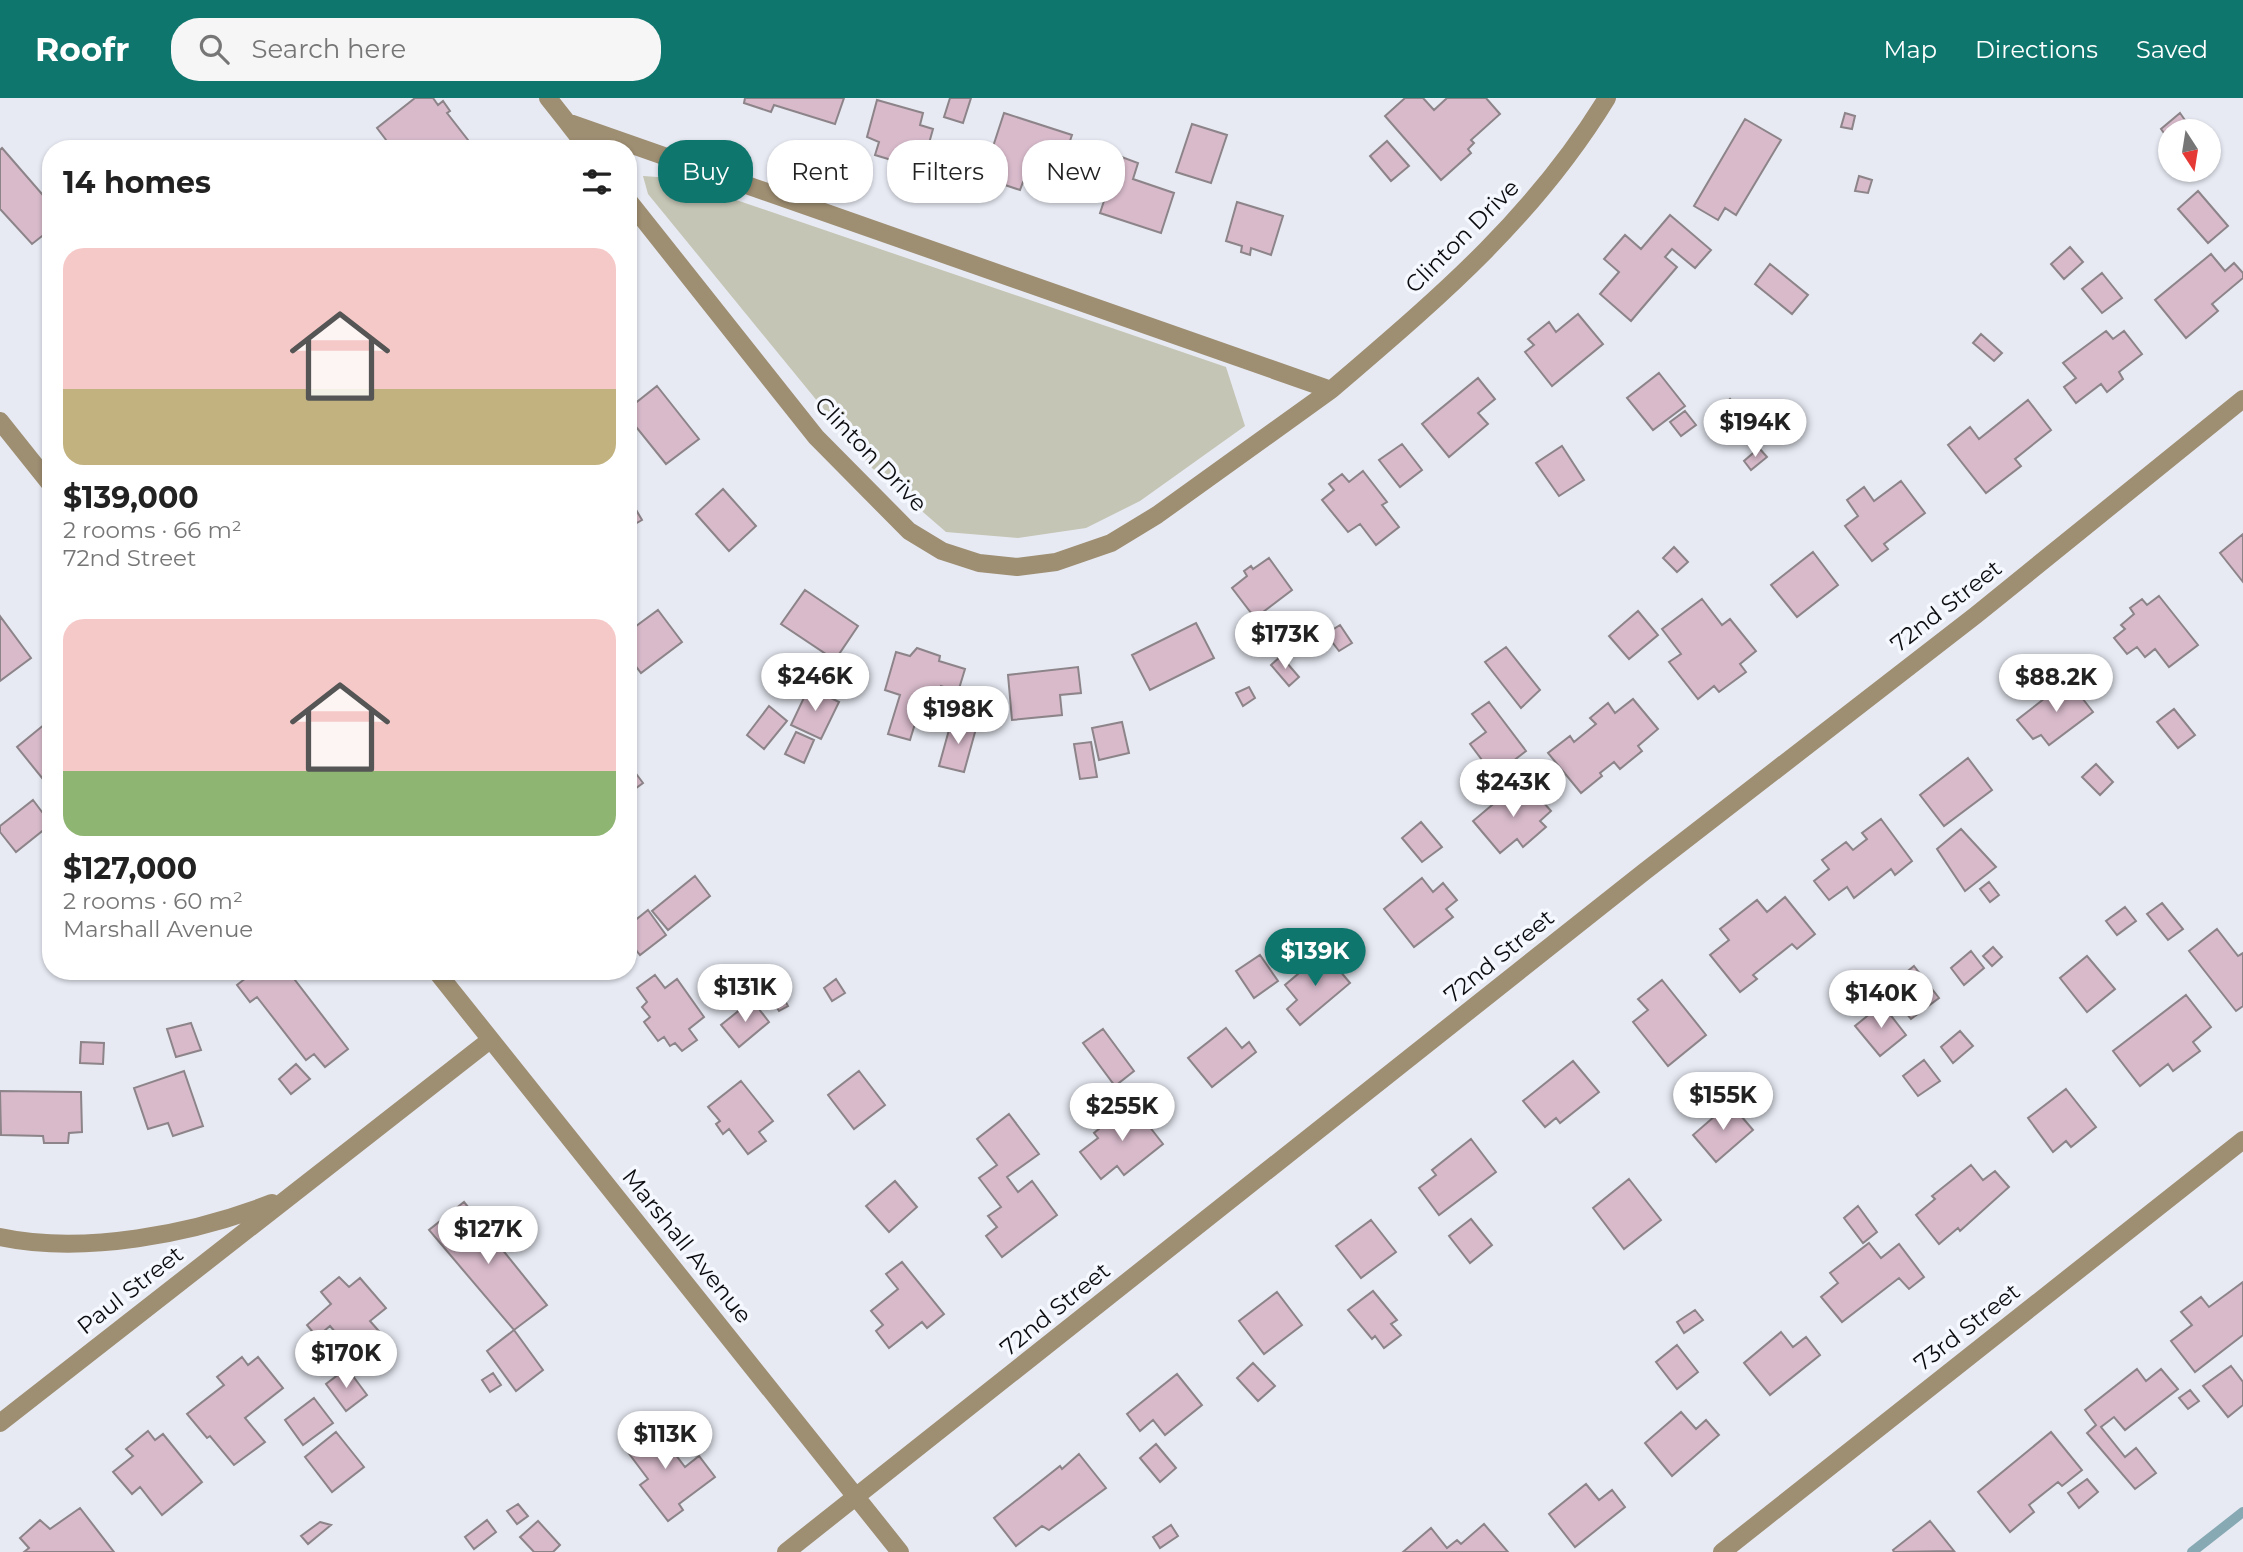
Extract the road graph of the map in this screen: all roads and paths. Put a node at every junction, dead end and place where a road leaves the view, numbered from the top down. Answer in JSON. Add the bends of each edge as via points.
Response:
{"nodes":[{"id":1,"x":548,"y":98,"type":"edge"},
{"id":2,"x":1607,"y":98,"type":"edge"},
{"id":3,"x":567,"y":122,"type":"junction"},
{"id":4,"x":581,"y":140,"type":"edge"},
{"id":5,"x":618,"y":140,"type":"edge"},
{"id":6,"x":637,"y":147,"type":"edge"},
{"id":7,"x":637,"y":211,"type":"edge"},
{"id":8,"x":1331,"y":390,"type":"junction"},
{"id":9,"x":2243,"y":399,"type":"edge"},
{"id":10,"x":0,"y":421,"type":"edge"},
{"id":11,"x":42,"y":474,"type":"edge"},
{"id":12,"x":443,"y":980,"type":"edge"},
{"id":13,"x":490,"y":1040,"type":"junction"},
{"id":14,"x":2243,"y":1140,"type":"edge"},
{"id":15,"x":291,"y":1195,"type":"junction"},
{"id":16,"x":0,"y":1237,"type":"edge"},
{"id":17,"x":0,"y":1423,"type":"edge"},
{"id":18,"x":856,"y":1497,"type":"junction"},
{"id":19,"x":786,"y":1552,"type":"edge"},
{"id":20,"x":900,"y":1552,"type":"edge"},
{"id":21,"x":1722,"y":1552,"type":"edge"}],
"edges":[{"from":1,"to":3,"type":"street"},
{"from":2,"to":8,"type":"street","name":"Clinton Drive","via":[[1580,143],[1487,252]]},
{"from":3,"to":4,"type":"street"},
{"from":3,"to":5,"type":"street"},
{"from":6,"to":8,"type":"street"},
{"from":7,"to":8,"type":"street","name":"Clinton Drive","via":[[816,438],[909,531],[942,551],[979,563],[1017,567],[1056,562],[1111,543]]},
{"from":9,"to":18,"type":"street","name":"72nd Street","via":[[1976,615]]},
{"from":10,"to":11,"type":"street"},
{"from":12,"to":13,"type":"street","name":"Marshall Avenue"},
{"from":13,"to":15,"type":"street","name":"Paul Street"},
{"from":13,"to":18,"type":"street","name":"Marshall Avenue"},
{"from":14,"to":21,"type":"street","name":"73rd Street"},
{"from":15,"to":16,"type":"street","name":"Paul Street","via":[[195,1227],[137,1238],[77,1243]]},
{"from":15,"to":17,"type":"street","name":"Paul Street"},
{"from":18,"to":19,"type":"street","name":"72nd Street"},
{"from":18,"to":20,"type":"street","name":"Marshall Avenue"}]}
